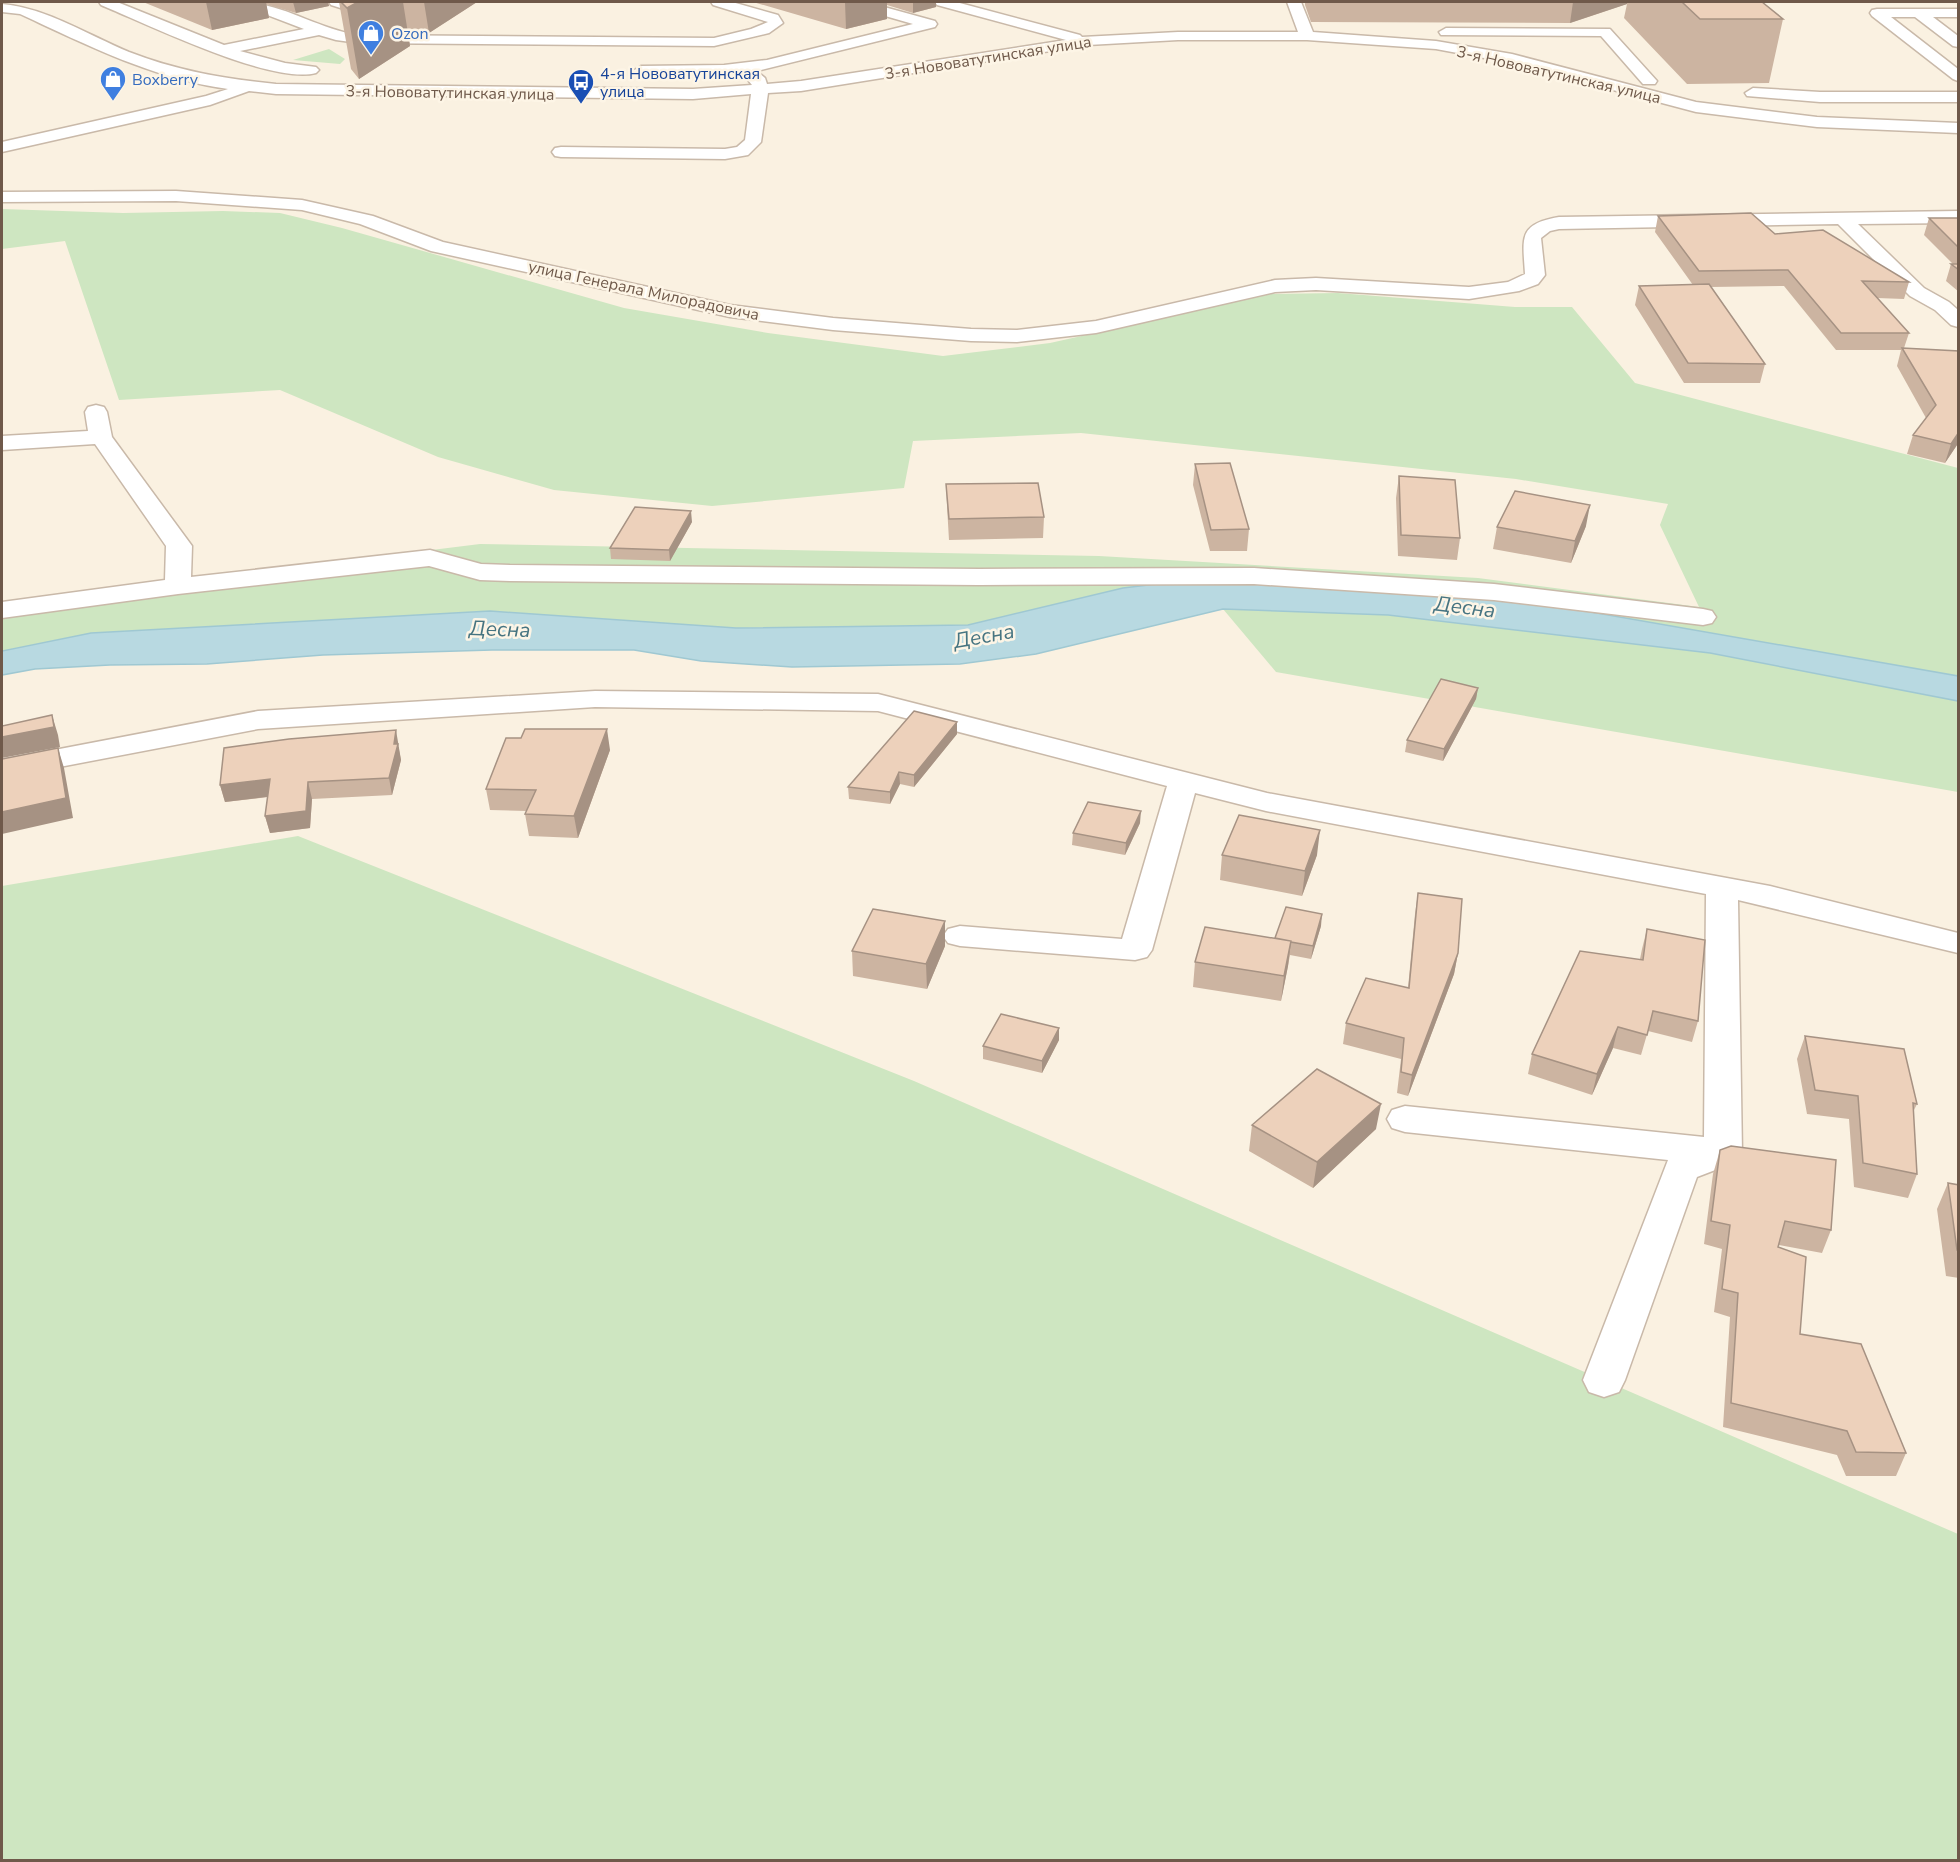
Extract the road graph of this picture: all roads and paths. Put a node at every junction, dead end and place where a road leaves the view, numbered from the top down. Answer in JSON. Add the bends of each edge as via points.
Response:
{"nodes":[{"id":1,"x":106,"y":2,"type":"edge"},
{"id":2,"x":246,"y":2,"type":"edge"},
{"id":3,"x":336,"y":2,"type":"edge"},
{"id":4,"x":422,"y":2,"type":"edge"},
{"id":5,"x":718,"y":2,"type":"edge"},
{"id":6,"x":852,"y":2,"type":"edge"},
{"id":7,"x":942,"y":2,"type":"edge"},
{"id":8,"x":1294,"y":2,"type":"edge"},
{"id":9,"x":297,"y":3,"type":"dead end"},
{"id":10,"x":22,"y":6,"type":"edge"},
{"id":11,"x":2,"y":8,"type":"edge"},
{"id":12,"x":266,"y":9,"type":"junction"},
{"id":13,"x":1918,"y":13,"type":"junction"},
{"id":14,"x":1959,"y":13,"type":"edge"},
{"id":15,"x":999,"y":17,"type":"junction"},
{"id":16,"x":930,"y":24,"type":"junction"},
{"id":17,"x":320,"y":30,"type":"junction"},
{"id":18,"x":1307,"y":36,"type":"junction"},
{"id":19,"x":1088,"y":41,"type":"junction"},
{"id":20,"x":714,"y":42,"type":"junction"},
{"id":21,"x":1959,"y":43,"type":"edge"},
{"id":22,"x":225,"y":50,"type":"junction"},
{"id":23,"x":151,"y":66,"type":"junction"},
{"id":24,"x":745,"y":68,"type":"junction"},
{"id":25,"x":629,"y":70,"type":"dead end"},
{"id":26,"x":330,"y":71,"type":"dead end"},
{"id":27,"x":1959,"y":76,"type":"edge"},
{"id":28,"x":1649,"y":81,"type":"junction"},
{"id":29,"x":1669,"y":84,"type":"dead end"},
{"id":30,"x":250,"y":86,"type":"junction"},
{"id":31,"x":760,"y":90,"type":"junction"},
{"id":32,"x":1734,"y":91,"type":"edge"},
{"id":33,"x":1959,"y":97,"type":"edge"},
{"id":34,"x":1959,"y":128,"type":"edge"},
{"id":35,"x":584,"y":140,"type":"dead end"},
{"id":36,"x":23,"y":142,"type":"junction"},
{"id":37,"x":753,"y":142,"type":"junction"},
{"id":38,"x":2,"y":147,"type":"edge"},
{"id":39,"x":561,"y":152,"type":"dead end"},
{"id":40,"x":2,"y":160,"type":"edge"},
{"id":41,"x":2,"y":197,"type":"edge"},
{"id":42,"x":1959,"y":217,"type":"edge"},
{"id":43,"x":1844,"y":220,"type":"junction"},
{"id":44,"x":1951,"y":307,"type":"edge"},
{"id":45,"x":1959,"y":321,"type":"edge"},
{"id":46,"x":96,"y":412,"type":"dead end"},
{"id":47,"x":100,"y":436,"type":"junction"},
{"id":48,"x":2,"y":443,"type":"edge"},
{"id":49,"x":178,"y":586,"type":"junction"},
{"id":50,"x":2,"y":610,"type":"edge"},
{"id":51,"x":1703,"y":617,"type":"dead end"},
{"id":52,"x":2,"y":769,"type":"edge"},
{"id":53,"x":1182,"y":781,"type":"junction"},
{"id":54,"x":1722,"y":887,"type":"junction"},
{"id":55,"x":960,"y":936,"type":"dead end"},
{"id":56,"x":1959,"y":943,"type":"edge"},
{"id":57,"x":1405,"y":1119,"type":"dead end"},
{"id":58,"x":1739,"y":1155,"type":"junction"},
{"id":59,"x":1604,"y":1380,"type":"dead end"}],
"edges":[{"from":1,"to":22,"type":"street"},
{"from":2,"to":12,"type":"street"},
{"from":3,"to":4,"type":"street","via":[[372,12]]},
{"from":5,"to":20,"type":"street","via":[[776,22]]},
{"from":6,"to":16,"type":"street"},
{"from":7,"to":15,"type":"street"},
{"from":8,"to":18,"type":"street"},
{"from":9,"to":12,"type":"street"},
{"from":10,"to":11,"type":"street","name":"3-я Нововатутинская улица"},
{"from":10,"to":23,"type":"street","name":"3-я Нововатутинская улица"},
{"from":12,"to":17,"type":"street"},
{"from":13,"to":14,"type":"street"},
{"from":13,"to":21,"type":"street"},
{"from":13,"to":27,"type":"street","via":[[1877,13]]},
{"from":15,"to":16,"type":"street"},
{"from":15,"to":19,"type":"street"},
{"from":16,"to":24,"type":"street"},
{"from":17,"to":20,"type":"street","via":[[358,39]]},
{"from":17,"to":22,"type":"street"},
{"from":18,"to":19,"type":"street","name":"3-я Нововатутинская улица"},
{"from":18,"to":34,"type":"street","name":"3-я Нововатутинская улица","via":[[1437,45],[1512,59],[1696,107],[1817,122]]},
{"from":19,"to":31,"type":"street","name":"3-я Нововатутинская улица"},
{"from":20,"to":24,"type":"street"},
{"from":22,"to":23,"type":"street"},
{"from":22,"to":26,"type":"street","via":[[266,65]]},
{"from":23,"to":30,"type":"street","name":"3-я Нововатутинская улица"},
{"from":24,"to":25,"type":"street"},
{"from":24,"to":31,"type":"street","via":[[759,81]]},
{"from":28,"to":28,"type":"street","via":[[1474,46],[1443,38],[1439,32],[1605,32]]},
{"from":28,"to":29,"type":"street"},
{"from":30,"to":31,"type":"street","name":"3-я Нововатутинская улица","via":[[693,94]]},
{"from":30,"to":36,"type":"street","via":[[210,100]]},
{"from":31,"to":37,"type":"street"},
{"from":32,"to":33,"type":"street","via":[[1820,97]]},
{"from":35,"to":37,"type":"street"},
{"from":36,"to":38,"type":"street"},
{"from":36,"to":40,"type":"street"},
{"from":37,"to":39,"type":"street","via":[[742,151],[725,154]]},
{"from":41,"to":43,"type":"street","name":"улица Генерала Милорадовича","via":[[176,196],[302,205],[366,220],[438,246],[730,311],[880,329],[1017,336],[1096,327],[1285,285],[1445,292],[1502,290],[1531,280],[1535,275],[1534,232],[1556,224]]},
{"from":42,"to":43,"type":"street","name":"улица Генерала Милорадовича"},
{"from":43,"to":44,"type":"street","via":[[1917,292]]},
{"from":44,"to":45,"type":"street"},
{"from":46,"to":47,"type":"street"},
{"from":47,"to":48,"type":"street"},
{"from":47,"to":49,"type":"street","via":[[179,546]]},
{"from":49,"to":50,"type":"street"},
{"from":49,"to":51,"type":"street","via":[[430,558],[480,572],[510,573],[1254,576],[1494,592]]},
{"from":52,"to":53,"type":"street","via":[[258,720],[595,699],[878,703]]},
{"from":53,"to":54,"type":"street","via":[[1266,802]]},
{"from":53,"to":55,"type":"street","via":[[1135,950]]},
{"from":54,"to":56,"type":"street"},
{"from":54,"to":58,"type":"street"},
{"from":57,"to":58,"type":"street"},
{"from":58,"to":59,"type":"street","via":[[1681,1169]]}]}
